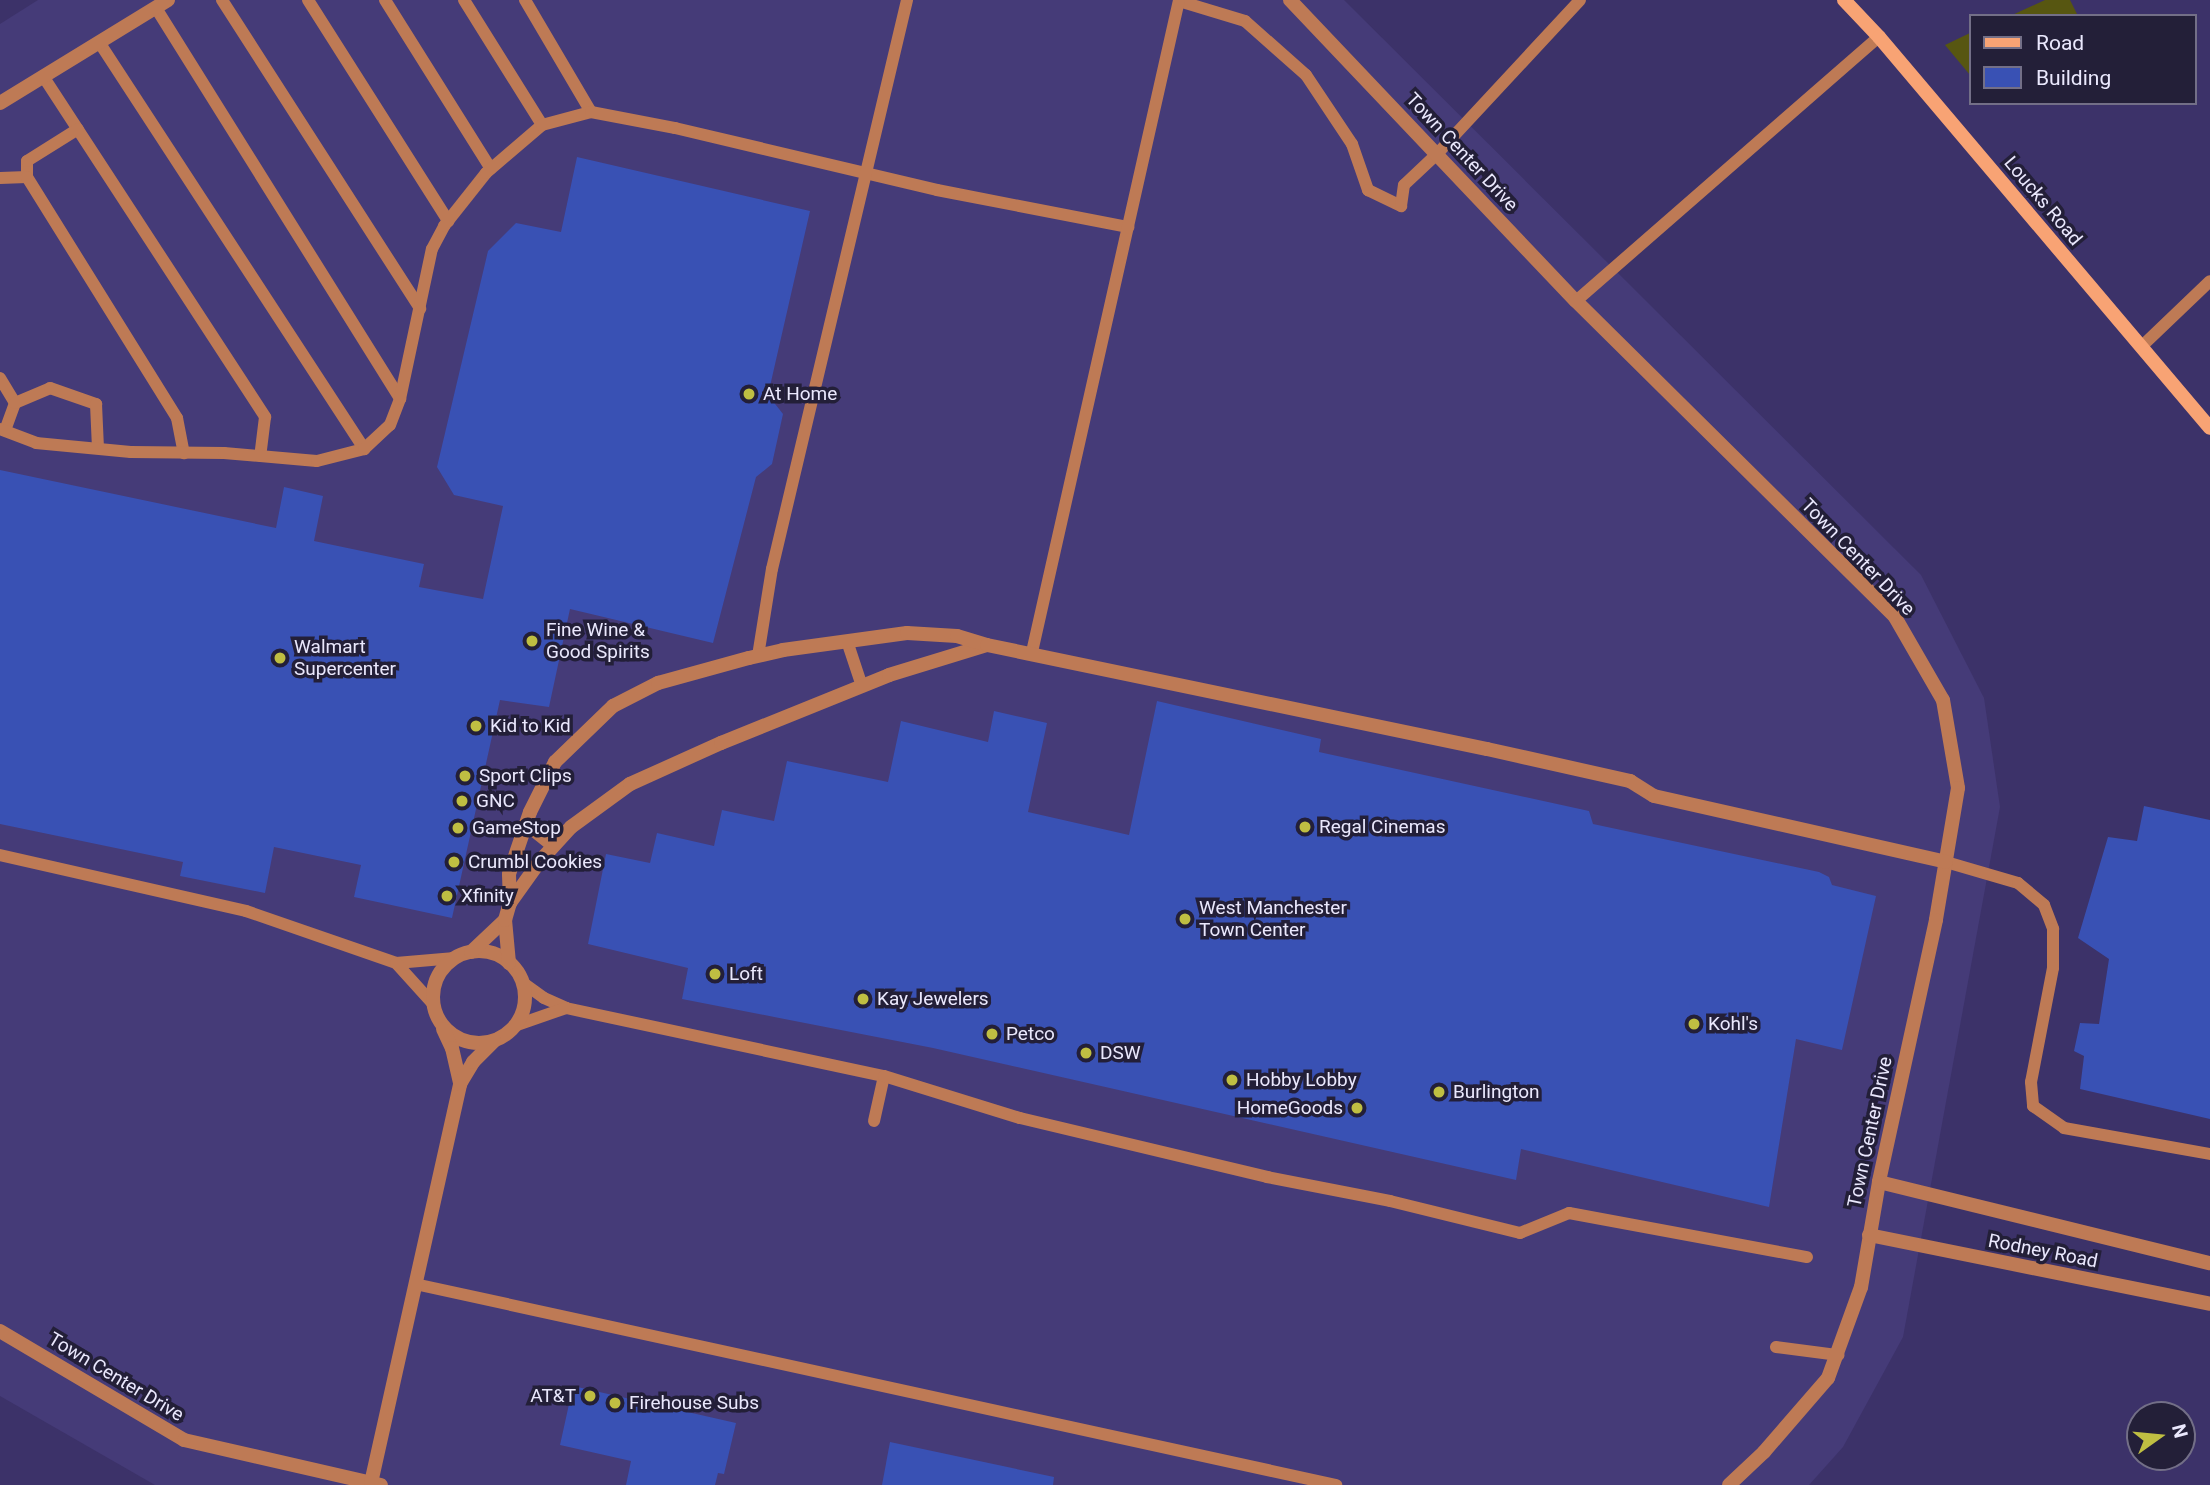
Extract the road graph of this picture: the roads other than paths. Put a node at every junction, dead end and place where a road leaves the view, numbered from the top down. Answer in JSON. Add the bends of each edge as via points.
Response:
{"nodes":[{"id":1,"x":222,"y":0,"type":"edge"},
{"id":2,"x":308,"y":0,"type":"edge"},
{"id":3,"x":385,"y":0,"type":"edge"},
{"id":4,"x":464,"y":0,"type":"edge"},
{"id":5,"x":525,"y":0,"type":"edge"},
{"id":6,"x":907,"y":0,"type":"edge"},
{"id":7,"x":1179,"y":0,"type":"edge"},
{"id":8,"x":1580,"y":0,"type":"edge"},
{"id":9,"x":1844,"y":0,"type":"edge"},
{"id":10,"x":1293,"y":1,"type":"edge"},
{"id":11,"x":162,"y":4,"type":"edge"},
{"id":12,"x":1879,"y":37,"type":"junction"},
{"id":13,"x":99,"y":42,"type":"junction"},
{"id":14,"x":43,"y":76,"type":"junction"},
{"id":15,"x":0,"y":103,"type":"edge"},
{"id":16,"x":591,"y":112,"type":"junction"},
{"id":17,"x":542,"y":125,"type":"junction"},
{"id":18,"x":78,"y":129,"type":"junction"},
{"id":19,"x":1437,"y":154,"type":"junction"},
{"id":20,"x":491,"y":169,"type":"junction"},
{"id":21,"x":866,"y":175,"type":"junction"},
{"id":22,"x":27,"y":177,"type":"junction"},
{"id":23,"x":0,"y":178,"type":"edge"},
{"id":24,"x":448,"y":221,"type":"junction"},
{"id":25,"x":1128,"y":227,"type":"junction"},
{"id":26,"x":2210,"y":281,"type":"edge"},
{"id":27,"x":1576,"y":301,"type":"junction"},
{"id":28,"x":420,"y":309,"type":"junction"},
{"id":29,"x":2141,"y":347,"type":"junction"},
{"id":30,"x":0,"y":378,"type":"edge"},
{"id":31,"x":400,"y":399,"type":"junction"},
{"id":32,"x":15,"y":403,"type":"junction"},
{"id":33,"x":2210,"y":428,"type":"edge"},
{"id":34,"x":2,"y":429,"type":"edge"},
{"id":35,"x":98,"y":448,"type":"junction"},
{"id":36,"x":364,"y":449,"type":"junction"},
{"id":37,"x":184,"y":453,"type":"junction"},
{"id":38,"x":260,"y":456,"type":"junction"},
{"id":39,"x":847,"y":641,"type":"junction"},
{"id":40,"x":987,"y":645,"type":"junction"},
{"id":41,"x":1032,"y":652,"type":"junction"},
{"id":42,"x":758,"y":656,"type":"junction"},
{"id":43,"x":862,"y":686,"type":"junction"},
{"id":44,"x":525,"y":824,"type":"junction"},
{"id":45,"x":553,"y":846,"type":"junction"},
{"id":46,"x":0,"y":855,"type":"edge"},
{"id":47,"x":1946,"y":862,"type":"junction"},
{"id":48,"x":510,"y":903,"type":"junction"},
{"id":49,"x":505,"y":920,"type":"junction"},
{"id":50,"x":471,"y":952,"type":"junction"},
{"id":51,"x":455,"y":958,"type":"junction"},
{"id":52,"x":396,"y":963,"type":"junction"},
{"id":53,"x":509,"y":963,"type":"junction"},
{"id":54,"x":522,"y":982,"type":"junction"},
{"id":55,"x":434,"y":1005,"type":"junction"},
{"id":56,"x":566,"y":1008,"type":"junction"},
{"id":57,"x":440,"y":1021,"type":"junction"},
{"id":58,"x":514,"y":1026,"type":"junction"},
{"id":59,"x":494,"y":1041,"type":"junction"},
{"id":60,"x":884,"y":1076,"type":"junction"},
{"id":61,"x":460,"y":1084,"type":"junction"},
{"id":62,"x":873,"y":1121,"type":"dead end"},
{"id":63,"x":2210,"y":1154,"type":"edge"},
{"id":64,"x":1878,"y":1182,"type":"junction"},
{"id":65,"x":1869,"y":1235,"type":"junction"},
{"id":66,"x":1807,"y":1257,"type":"dead end"},
{"id":67,"x":2210,"y":1263,"type":"edge"},
{"id":68,"x":415,"y":1284,"type":"junction"},
{"id":69,"x":2210,"y":1304,"type":"edge"},
{"id":70,"x":0,"y":1331,"type":"edge"},
{"id":71,"x":1776,"y":1347,"type":"dead end"},
{"id":72,"x":1838,"y":1355,"type":"junction"},
{"id":73,"x":375,"y":1484,"type":"edge"},
{"id":74,"x":1336,"y":1485,"type":"edge"},
{"id":75,"x":1729,"y":1485,"type":"edge"}],
"edges":[{"from":1,"to":28,"type":"lane"},
{"from":2,"to":24,"type":"lane"},
{"from":3,"to":20,"type":"lane"},
{"from":4,"to":17,"type":"lane"},
{"from":5,"to":16,"type":"lane"},
{"from":6,"to":21,"type":"lane"},
{"from":7,"to":19,"type":"lane","via":[[1245,21],[1306,75],[1352,144],[1368,190],[1401,206],[1404,185]]},
{"from":7,"to":25,"type":"lane"},
{"from":8,"to":19,"type":"lane"},
{"from":9,"to":12,"type":"street","name":"Loucks Road"},
{"from":10,"to":19,"type":"street","name":"Town Center Drive"},
{"from":11,"to":13,"type":"street"},
{"from":11,"to":31,"type":"lane"},
{"from":12,"to":27,"type":"lane"},
{"from":12,"to":29,"type":"street","name":"Loucks Road"},
{"from":13,"to":14,"type":"street"},
{"from":13,"to":36,"type":"lane"},
{"from":14,"to":15,"type":"street"},
{"from":14,"to":18,"type":"lane"},
{"from":16,"to":17,"type":"lane"},
{"from":16,"to":21,"type":"lane"},
{"from":17,"to":20,"type":"lane"},
{"from":18,"to":22,"type":"lane","via":[[27,161]]},
{"from":18,"to":38,"type":"lane","via":[[265,417]]},
{"from":19,"to":27,"type":"street","name":"Town Center Drive"},
{"from":20,"to":24,"type":"lane"},
{"from":21,"to":25,"type":"lane"},
{"from":21,"to":42,"type":"lane","via":[[772,569]]},
{"from":22,"to":23,"type":"lane"},
{"from":22,"to":37,"type":"lane","via":[[177,418]]},
{"from":24,"to":28,"type":"lane","via":[[432,249]]},
{"from":25,"to":41,"type":"lane"},
{"from":26,"to":29,"type":"lane"},
{"from":27,"to":47,"type":"street","name":"Town Center Drive","via":[[1895,617],[1943,700],[1958,788]]},
{"from":28,"to":31,"type":"lane"},
{"from":29,"to":33,"type":"street","name":"Loucks Road"},
{"from":30,"to":32,"type":"lane"},
{"from":31,"to":36,"type":"lane","via":[[390,425]]},
{"from":32,"to":34,"type":"lane"},
{"from":32,"to":35,"type":"lane","via":[[50,388],[96,404]]},
{"from":34,"to":35,"type":"lane","via":[[36,443]]},
{"from":35,"to":37,"type":"lane"},
{"from":36,"to":38,"type":"lane","via":[[317,461]]},
{"from":37,"to":38,"type":"lane"},
{"from":39,"to":40,"type":"street","via":[[938,633]]},
{"from":39,"to":42,"type":"street"},
{"from":39,"to":43,"type":"lane"},
{"from":40,"to":41,"type":"street"},
{"from":40,"to":43,"type":"street"},
{"from":41,"to":47,"type":"street","via":[[1613,777],[1630,781],[1654,796]]},
{"from":42,"to":44,"type":"street","via":[[658,683],[613,706],[555,762]]},
{"from":43,"to":45,"type":"street","via":[[630,784],[595,807]]},
{"from":44,"to":45,"type":"lane"},
{"from":44,"to":48,"type":"street","via":[[509,874]]},
{"from":45,"to":48,"type":"street"},
{"from":46,"to":52,"type":"lane","via":[[246,911]]},
{"from":47,"to":63,"type":"lane","via":[[2018,883],[2044,905],[2053,929],[2053,968],[2031,1082],[2032,1106],[2064,1128]]},
{"from":47,"to":64,"type":"street","name":"Town Center Drive"},
{"from":48,"to":49,"type":"street"},
{"from":49,"to":50,"type":"street"},
{"from":49,"to":53,"type":"street"},
{"from":50,"to":51,"type":"street"},
{"from":50,"to":53,"type":"street","via":[[489,952]]},
{"from":51,"to":52,"type":"lane"},
{"from":51,"to":55,"type":"street","via":[[434,986]]},
{"from":52,"to":55,"type":"lane"},
{"from":53,"to":54,"type":"street"},
{"from":54,"to":56,"type":"lane"},
{"from":54,"to":58,"type":"street","via":[[524,1005]]},
{"from":55,"to":57,"type":"street"},
{"from":56,"to":58,"type":"lane"},
{"from":56,"to":60,"type":"lane"},
{"from":57,"to":59,"type":"street","via":[[457,1038]]},
{"from":57,"to":61,"type":"street","via":[[453,1048]]},
{"from":58,"to":59,"type":"street"},
{"from":59,"to":61,"type":"street"},
{"from":60,"to":62,"type":"lane"},
{"from":60,"to":66,"type":"lane","via":[[1020,1118],[1520,1233],[1569,1213]]},
{"from":61,"to":68,"type":"street"},
{"from":64,"to":65,"type":"street","name":"Town Center Drive"},
{"from":64,"to":67,"type":"street","name":"Rodney Road"},
{"from":65,"to":69,"type":"street","name":"Rodney Road"},
{"from":65,"to":72,"type":"street","name":"Town Center Drive","via":[[1861,1287]]},
{"from":68,"to":73,"type":"street"},
{"from":68,"to":74,"type":"lane"},
{"from":70,"to":73,"type":"street","name":"Town Center Drive","via":[[184,1440]]},
{"from":71,"to":72,"type":"lane"},
{"from":72,"to":75,"type":"street","name":"Town Center Drive","via":[[1828,1378],[1804,1407]]}]}
